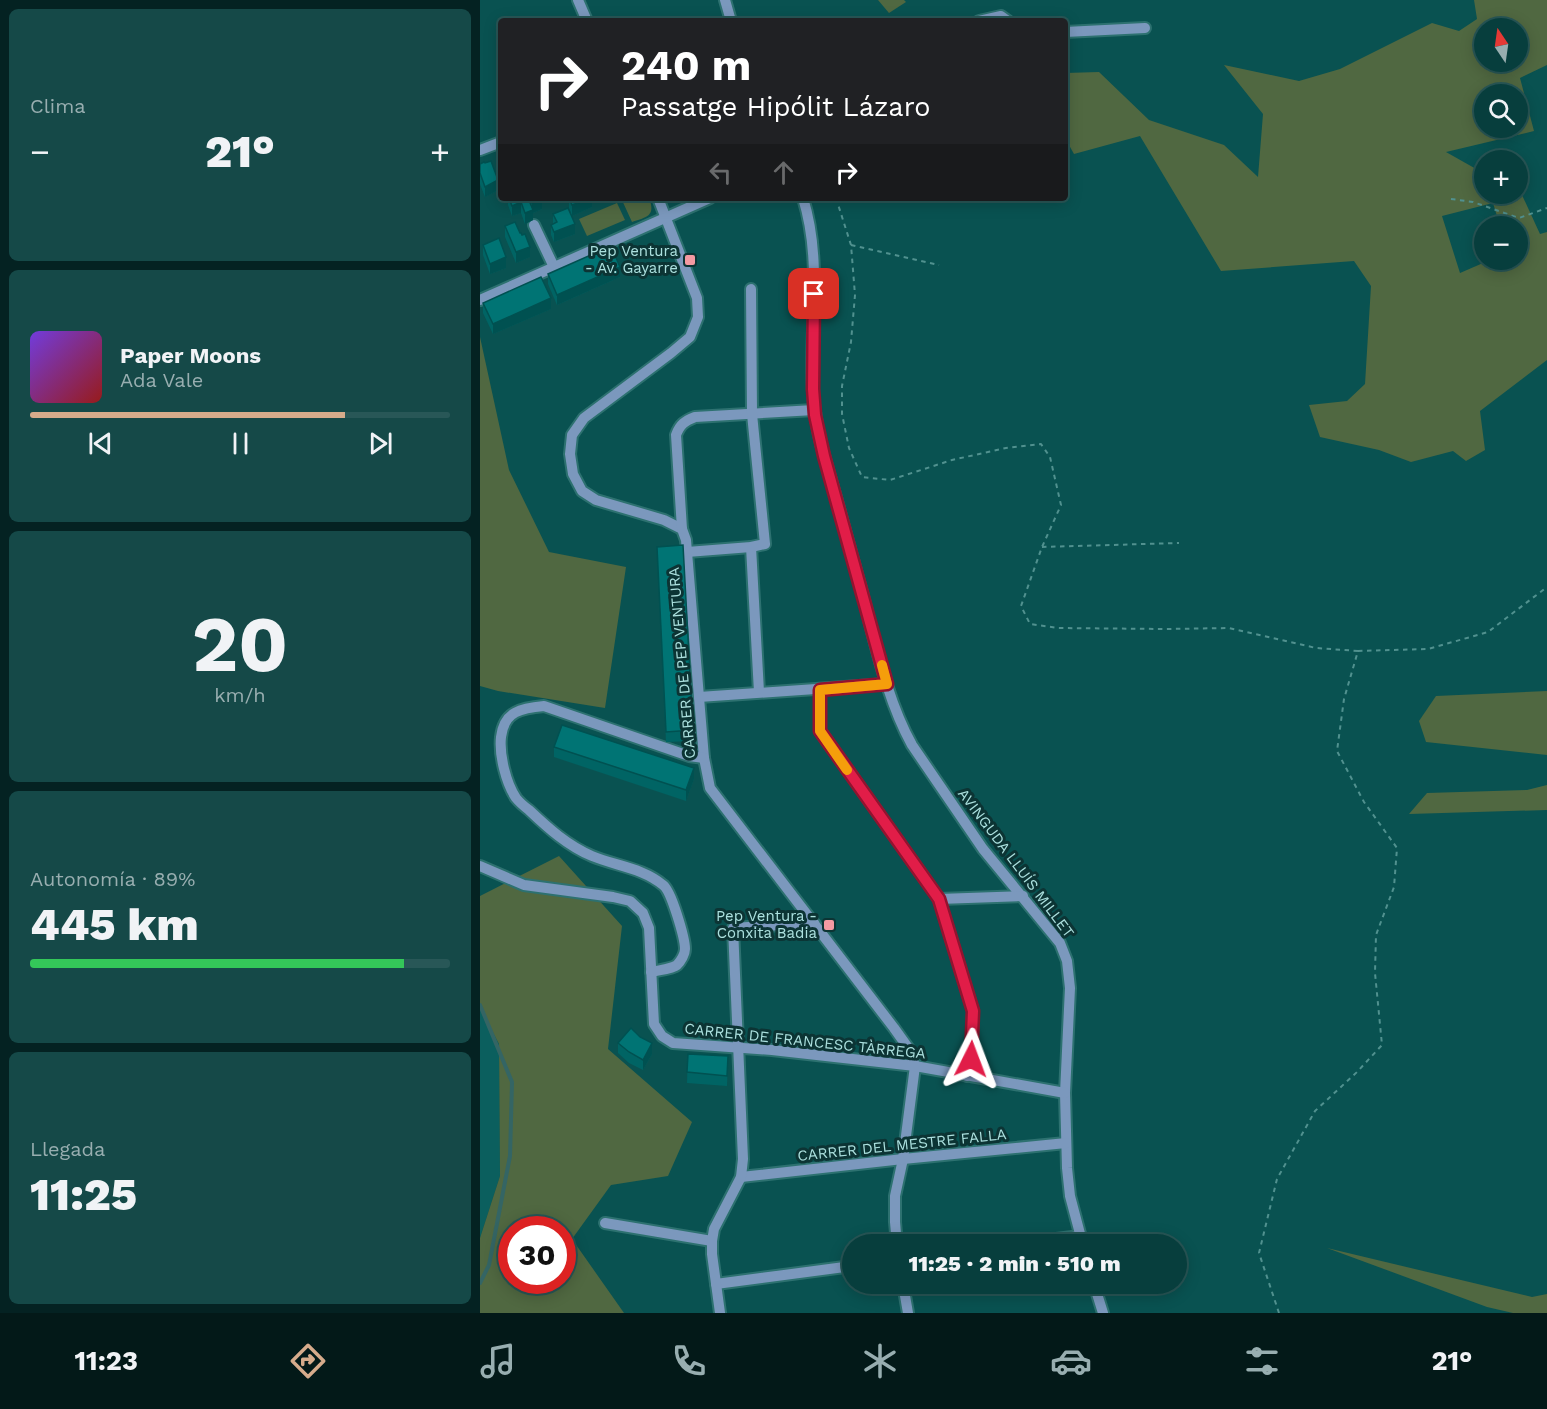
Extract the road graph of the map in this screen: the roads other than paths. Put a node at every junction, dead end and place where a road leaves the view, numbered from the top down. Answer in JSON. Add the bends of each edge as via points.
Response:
{"nodes":[{"id":1,"x":578,"y":0,"type":"edge"},
{"id":2,"x":725,"y":0,"type":"edge"},
{"id":3,"x":586,"y":18,"type":"edge"},
{"id":4,"x":730,"y":18,"type":"edge"},
{"id":5,"x":1145,"y":28,"type":"dead end"},
{"id":6,"x":1068,"y":32,"type":"edge"},
{"id":7,"x":498,"y":143,"type":"edge"},
{"id":8,"x":480,"y":150,"type":"edge"},
{"id":9,"x":658,"y":201,"type":"edge"},
{"id":10,"x":703,"y":201,"type":"edge"},
{"id":11,"x":804,"y":201,"type":"edge"},
{"id":12,"x":665,"y":218,"type":"junction"},
{"id":13,"x":534,"y":225,"type":"dead end"},
{"id":14,"x":554,"y":267,"type":"junction"},
{"id":15,"x":751,"y":290,"type":"dead end"},
{"id":16,"x":480,"y":300,"type":"edge"},
{"id":17,"x":814,"y":410,"type":"junction"},
{"id":18,"x":752,"y":414,"type":"junction"},
{"id":19,"x":682,"y":529,"type":"junction"},
{"id":20,"x":751,"y":547,"type":"junction"},
{"id":21,"x":687,"y":552,"type":"junction"},
{"id":22,"x":887,"y":684,"type":"junction"},
{"id":23,"x":820,"y":690,"type":"junction"},
{"id":24,"x":759,"y":692,"type":"junction"},
{"id":25,"x":699,"y":697,"type":"junction"},
{"id":26,"x":704,"y":758,"type":"junction"},
{"id":27,"x":480,"y":866,"type":"edge"},
{"id":28,"x":1023,"y":896,"type":"junction"},
{"id":29,"x":939,"y":899,"type":"junction"},
{"id":30,"x":814,"y":923,"type":"junction"},
{"id":31,"x":651,"y":972,"type":"junction"},
{"id":32,"x":738,"y":1048,"type":"junction"},
{"id":33,"x":915,"y":1066,"type":"junction"},
{"id":34,"x":967,"y":1076,"type":"junction"},
{"id":35,"x":1065,"y":1093,"type":"junction"},
{"id":36,"x":1066,"y":1143,"type":"junction"},
{"id":37,"x":903,"y":1159,"type":"junction"},
{"id":38,"x":741,"y":1177,"type":"junction"},
{"id":39,"x":605,"y":1223,"type":"dead end"},
{"id":40,"x":896,"y":1234,"type":"edge"},
{"id":41,"x":1080,"y":1234,"type":"edge"},
{"id":42,"x":712,"y":1241,"type":"junction"},
{"id":43,"x":842,"y":1267,"type":"edge"},
{"id":44,"x":716,"y":1284,"type":"junction"},
{"id":45,"x":905,"y":1294,"type":"edge"},
{"id":46,"x":1097,"y":1294,"type":"edge"},
{"id":47,"x":720,"y":1313,"type":"edge"},
{"id":48,"x":908,"y":1313,"type":"edge"},
{"id":49,"x":1103,"y":1313,"type":"edge"}],
"edges":[{"from":1,"to":3,"type":"street"},
{"from":2,"to":4,"type":"street"},
{"from":5,"to":6,"type":"street"},
{"from":7,"to":8,"type":"street"},
{"from":9,"to":12,"type":"street"},
{"from":10,"to":12,"type":"street"},
{"from":11,"to":17,"type":"street","name":"AVINGUDA LLUÍS MILLET","via":[[814,253]]},
{"from":12,"to":14,"type":"street"},
{"from":12,"to":19,"type":"street","via":[[697,298],[698,317],[690,337],[584,418],[572,435],[570,454],[573,474],[582,491],[596,500]]},
{"from":13,"to":14,"type":"street"},
{"from":14,"to":16,"type":"street"},
{"from":15,"to":18,"type":"street"},
{"from":17,"to":18,"type":"street"},
{"from":17,"to":22,"type":"street","name":"AVINGUDA LLUÍS MILLET"},
{"from":18,"to":19,"type":"street","name":"CARRER DE PEP VENTURA","via":[[695,417],[679,426],[676,435]]},
{"from":18,"to":20,"type":"street","via":[[765,544]]},
{"from":19,"to":21,"type":"street","name":"CARRER DE PEP VENTURA"},
{"from":20,"to":21,"type":"street"},
{"from":20,"to":24,"type":"street"},
{"from":21,"to":25,"type":"street","name":"CARRER DE PEP VENTURA"},
{"from":22,"to":23,"type":"street"},
{"from":22,"to":28,"type":"street","name":"AVINGUDA LLUÍS MILLET","via":[[912,745],[983,849]]},
{"from":23,"to":24,"type":"street"},
{"from":23,"to":29,"type":"street","via":[[820,731]]},
{"from":24,"to":25,"type":"street"},
{"from":25,"to":26,"type":"street","name":"CARRER DE PEP VENTURA"},
{"from":26,"to":30,"type":"street","name":"CARRER DE PEP VENTURA","via":[[710,788]]},
{"from":26,"to":31,"type":"street","via":[[544,706],[522,708],[507,718],[501,736],[508,783],[517,799],[564,840],[591,856],[650,875],[666,887],[685,948],[676,966]]},
{"from":27,"to":31,"type":"street","name":"CARRER DE FRANCESC TÀRREGA","via":[[524,885],[630,901],[643,913],[650,928]]},
{"from":28,"to":29,"type":"street"},
{"from":28,"to":35,"type":"street","name":"AVINGUDA LLUÍS MILLET","via":[[1060,942],[1067,961],[1070,988]]},
{"from":29,"to":34,"type":"street","via":[[973,1011]]},
{"from":30,"to":32,"type":"street","via":[[733,928]]},
{"from":30,"to":33,"type":"street","name":"CARRER DE PEP VENTURA","via":[[909,1049]]},
{"from":31,"to":32,"type":"street","name":"CARRER DE FRANCESC TÀRREGA","via":[[654,1024],[662,1036],[673,1044]]},
{"from":32,"to":33,"type":"street","name":"CARRER DE FRANCESC TÀRREGA"},
{"from":32,"to":38,"type":"street"},
{"from":33,"to":34,"type":"street","name":"CARRER DE FRANCESC TÀRREGA"},
{"from":33,"to":37,"type":"street"},
{"from":34,"to":35,"type":"street","name":"CARRER DE FRANCESC TÀRREGA"},
{"from":35,"to":36,"type":"street","name":"AVINGUDA LLUÍS MILLET"},
{"from":36,"to":37,"type":"street","name":"CARRER DEL MESTRE FALLA"},
{"from":36,"to":41,"type":"street","name":"AVINGUDA LLUÍS MILLET","via":[[1070,1196]]},
{"from":37,"to":38,"type":"street","name":"CARRER DEL MESTRE FALLA"},
{"from":37,"to":40,"type":"street","via":[[895,1196]]},
{"from":38,"to":42,"type":"street","via":[[714,1229]]},
{"from":39,"to":42,"type":"street"},
{"from":42,"to":44,"type":"street"},
{"from":43,"to":44,"type":"street"},
{"from":44,"to":47,"type":"street"},
{"from":45,"to":48,"type":"street"},
{"from":46,"to":49,"type":"street"}]}
